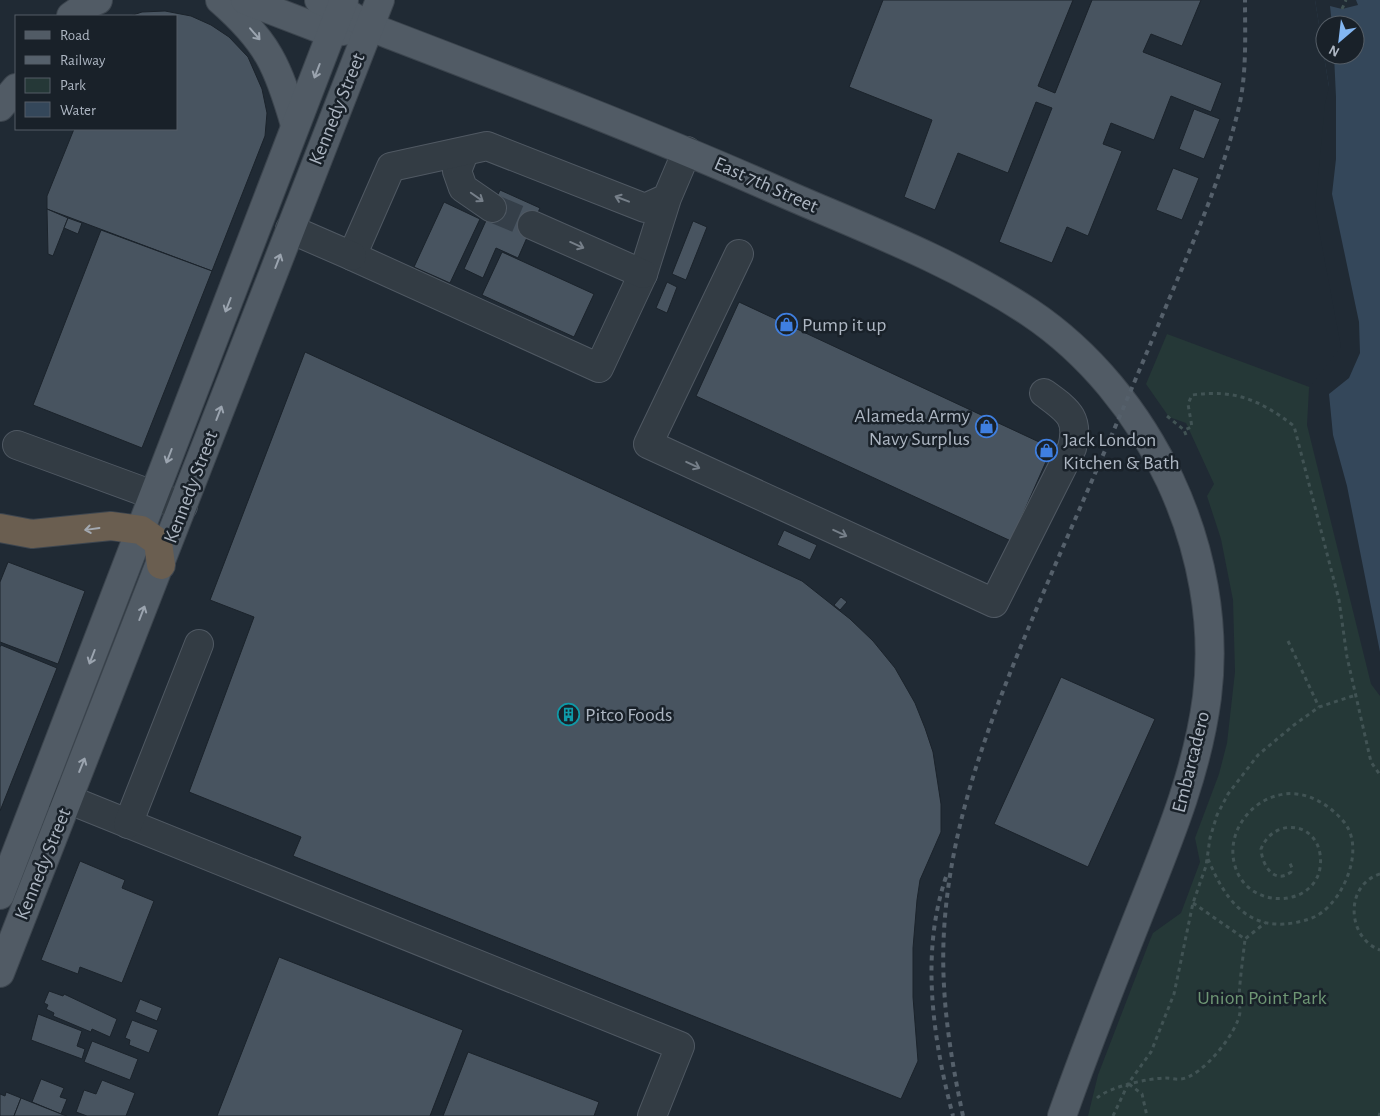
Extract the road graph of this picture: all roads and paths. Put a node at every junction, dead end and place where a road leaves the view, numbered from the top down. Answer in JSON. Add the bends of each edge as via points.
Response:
{"nodes":[{"id":1,"x":98,"y":0,"type":"edge"},
{"id":2,"x":220,"y":0,"type":"edge"},
{"id":3,"x":245,"y":0,"type":"edge"},
{"id":4,"x":380,"y":0,"type":"edge"},
{"id":5,"x":1346,"y":0,"type":"edge"},
{"id":6,"x":1342,"y":10,"type":"dead end"},
{"id":7,"x":334,"y":11,"type":"edge"},
{"id":8,"x":72,"y":15,"type":"edge"},
{"id":9,"x":370,"y":27,"type":"junction"},
{"id":10,"x":15,"y":89,"type":"edge"},
{"id":11,"x":0,"y":107,"type":"edge"},
{"id":12,"x":295,"y":125,"type":"junction"},
{"id":13,"x":687,"y":151,"type":"junction"},
{"id":14,"x":464,"y":153,"type":"junction"},
{"id":15,"x":667,"y":198,"type":"junction"},
{"id":16,"x":492,"y":208,"type":"tunnel mouth"},
{"id":17,"x":532,"y":225,"type":"tunnel mouth"},
{"id":18,"x":290,"y":229,"type":"junction"},
{"id":19,"x":739,"y":254,"type":"dead end"},
{"id":20,"x":352,"y":256,"type":"junction"},
{"id":21,"x":643,"y":274,"type":"junction"},
{"id":22,"x":1044,"y":393,"type":"dead end"},
{"id":23,"x":1125,"y":404,"type":"joint"},
{"id":24,"x":1186,"y":435,"type":"dead end"},
{"id":25,"x":18,"y":445,"type":"dead end"},
{"id":26,"x":154,"y":495,"type":"junction"},
{"id":27,"x":183,"y":506,"type":"junction"},
{"id":28,"x":0,"y":528,"type":"edge"},
{"id":29,"x":141,"y":530,"type":"junction"},
{"id":30,"x":161,"y":565,"type":"junction"},
{"id":31,"x":1288,"y":641,"type":"dead end"},
{"id":32,"x":199,"y":644,"type":"dead end"},
{"id":33,"x":1356,"y":695,"type":"junction"},
{"id":34,"x":1319,"y":707,"type":"junction"},
{"id":35,"x":1380,"y":775,"type":"edge"},
{"id":36,"x":41,"y":788,"type":"junction"},
{"id":37,"x":68,"y":800,"type":"junction"},
{"id":38,"x":128,"y":824,"type":"junction"},
{"id":39,"x":1208,"y":859,"type":"junction"},
{"id":40,"x":1289,"y":861,"type":"dead end"},
{"id":41,"x":1380,"y":874,"type":"edge"},
{"id":42,"x":0,"y":895,"type":"edge"},
{"id":43,"x":1192,"y":904,"type":"junction"},
{"id":44,"x":1266,"y":923,"type":"junction"},
{"id":45,"x":1245,"y":939,"type":"junction"},
{"id":46,"x":1380,"y":950,"type":"edge"},
{"id":47,"x":0,"y":973,"type":"edge"},
{"id":48,"x":1128,"y":1084,"type":"junction"},
{"id":49,"x":1091,"y":1103,"type":"dead end"},
{"id":50,"x":652,"y":1116,"type":"edge"},
{"id":51,"x":1062,"y":1116,"type":"edge"},
{"id":52,"x":1114,"y":1116,"type":"edge"},
{"id":53,"x":1147,"y":1116,"type":"edge"}],
"edges":[{"from":1,"to":8,"type":"main road"},
{"from":2,"to":12,"type":"main road","one_way":true,"via":[[242,18],[264,44],[282,79]]},
{"from":3,"to":7,"type":"main road","name":"East 7th Street"},
{"from":4,"to":9,"type":"main road","name":"Kennedy Street"},
{"from":5,"to":6,"type":"path"},
{"from":7,"to":9,"type":"main road","name":"East 7th Street"},
{"from":7,"to":12,"type":"main road","name":"Kennedy Street","one_way":true},
{"from":9,"to":13,"type":"main road","name":"East 7th Street"},
{"from":9,"to":18,"type":"main road","name":"Kennedy Street"},
{"from":10,"to":11,"type":"main road"},
{"from":12,"to":26,"type":"main road","name":"Kennedy Street","one_way":true},
{"from":13,"to":15,"type":"lane"},
{"from":13,"to":23,"type":"main road","name":"East 7th Street","via":[[911,249],[973,280],[1030,313],[1077,350]]},
{"from":15,"to":14,"type":"lane","one_way":true,"via":[[645,208],[487,146]]},
{"from":14,"to":16,"type":"lane","one_way":true,"via":[[457,171],[464,188]]},
{"from":14,"to":20,"type":"lane","via":[[391,167]]},
{"from":15,"to":21,"type":"lane"},
{"from":17,"to":21,"type":"lane","one_way":true},
{"from":18,"to":20,"type":"lane"},
{"from":27,"to":18,"type":"main road","name":"Kennedy Street","one_way":true},
{"from":19,"to":22,"type":"lane","one_way":true,"via":[[648,444],[994,603],[1072,448],[1076,432],[1068,411]]},
{"from":20,"to":21,"type":"lane","via":[[600,368]]},
{"from":23,"to":51,"type":"main road","name":"Embarcadero","via":[[1154,447],[1184,513],[1201,574],[1208,636],[1207,694],[1188,787]]},
{"from":24,"to":33,"type":"path","via":[[1184,430],[1192,426],[1188,404],[1192,396],[1208,393],[1225,392],[1250,400],[1276,412],[1294,426],[1340,600],[1346,653]]},
{"from":25,"to":26,"type":"lane"},
{"from":26,"to":27,"type":"lane"},
{"from":26,"to":29,"type":"main road","name":"Kennedy Street"},
{"from":27,"to":30,"type":"main road","name":"Kennedy Street"},
{"from":29,"to":28,"type":"highway","one_way":true,"via":[[112,526],[32,534]]},
{"from":29,"to":30,"type":"highway","via":[[158,542]]},
{"from":29,"to":36,"type":"main road","name":"Kennedy Street","one_way":true},
{"from":37,"to":30,"type":"main road","name":"Kennedy Street","one_way":true},
{"from":31,"to":34,"type":"path"},
{"from":32,"to":38,"type":"lane"},
{"from":33,"to":34,"type":"path"},
{"from":33,"to":35,"type":"path","via":[[1371,762]]},
{"from":34,"to":39,"type":"path","via":[[1258,755],[1242,774],[1217,815]]},
{"from":36,"to":37,"type":"lane"},
{"from":36,"to":42,"type":"main road","name":"Kennedy Street"},
{"from":37,"to":38,"type":"lane"},
{"from":37,"to":47,"type":"main road","name":"Kennedy Street"},
{"from":38,"to":50,"type":"lane","via":[[680,1046]]},
{"from":39,"to":43,"type":"path"},
{"from":39,"to":44,"type":"path","via":[[1229,898],[1248,916]]},
{"from":40,"to":44,"type":"path","via":[[1291,872],[1280,876],[1265,867],[1261,849],[1271,833],[1278,829],[1300,829],[1308,833],[1320,854],[1320,866],[1310,886],[1296,897],[1272,900],[1240,878],[1233,852],[1235,837],[1248,813],[1260,803],[1285,794],[1303,795],[1335,812],[1346,824],[1352,840],[1352,855],[1348,873],[1332,904],[1306,921]]},
{"from":41,"to":46,"type":"path","via":[[1365,883],[1358,894],[1353,914],[1358,931],[1366,942]]},
{"from":43,"to":45,"type":"path"},
{"from":43,"to":48,"type":"path","via":[[1174,994],[1151,1052]]},
{"from":44,"to":45,"type":"path"},
{"from":45,"to":48,"type":"path","via":[[1240,1013],[1233,1031],[1219,1049],[1193,1076]]},
{"from":48,"to":49,"type":"path","via":[[1101,1094]]},
{"from":48,"to":52,"type":"path"},
{"from":48,"to":53,"type":"path","via":[[1142,1094]]}]}
